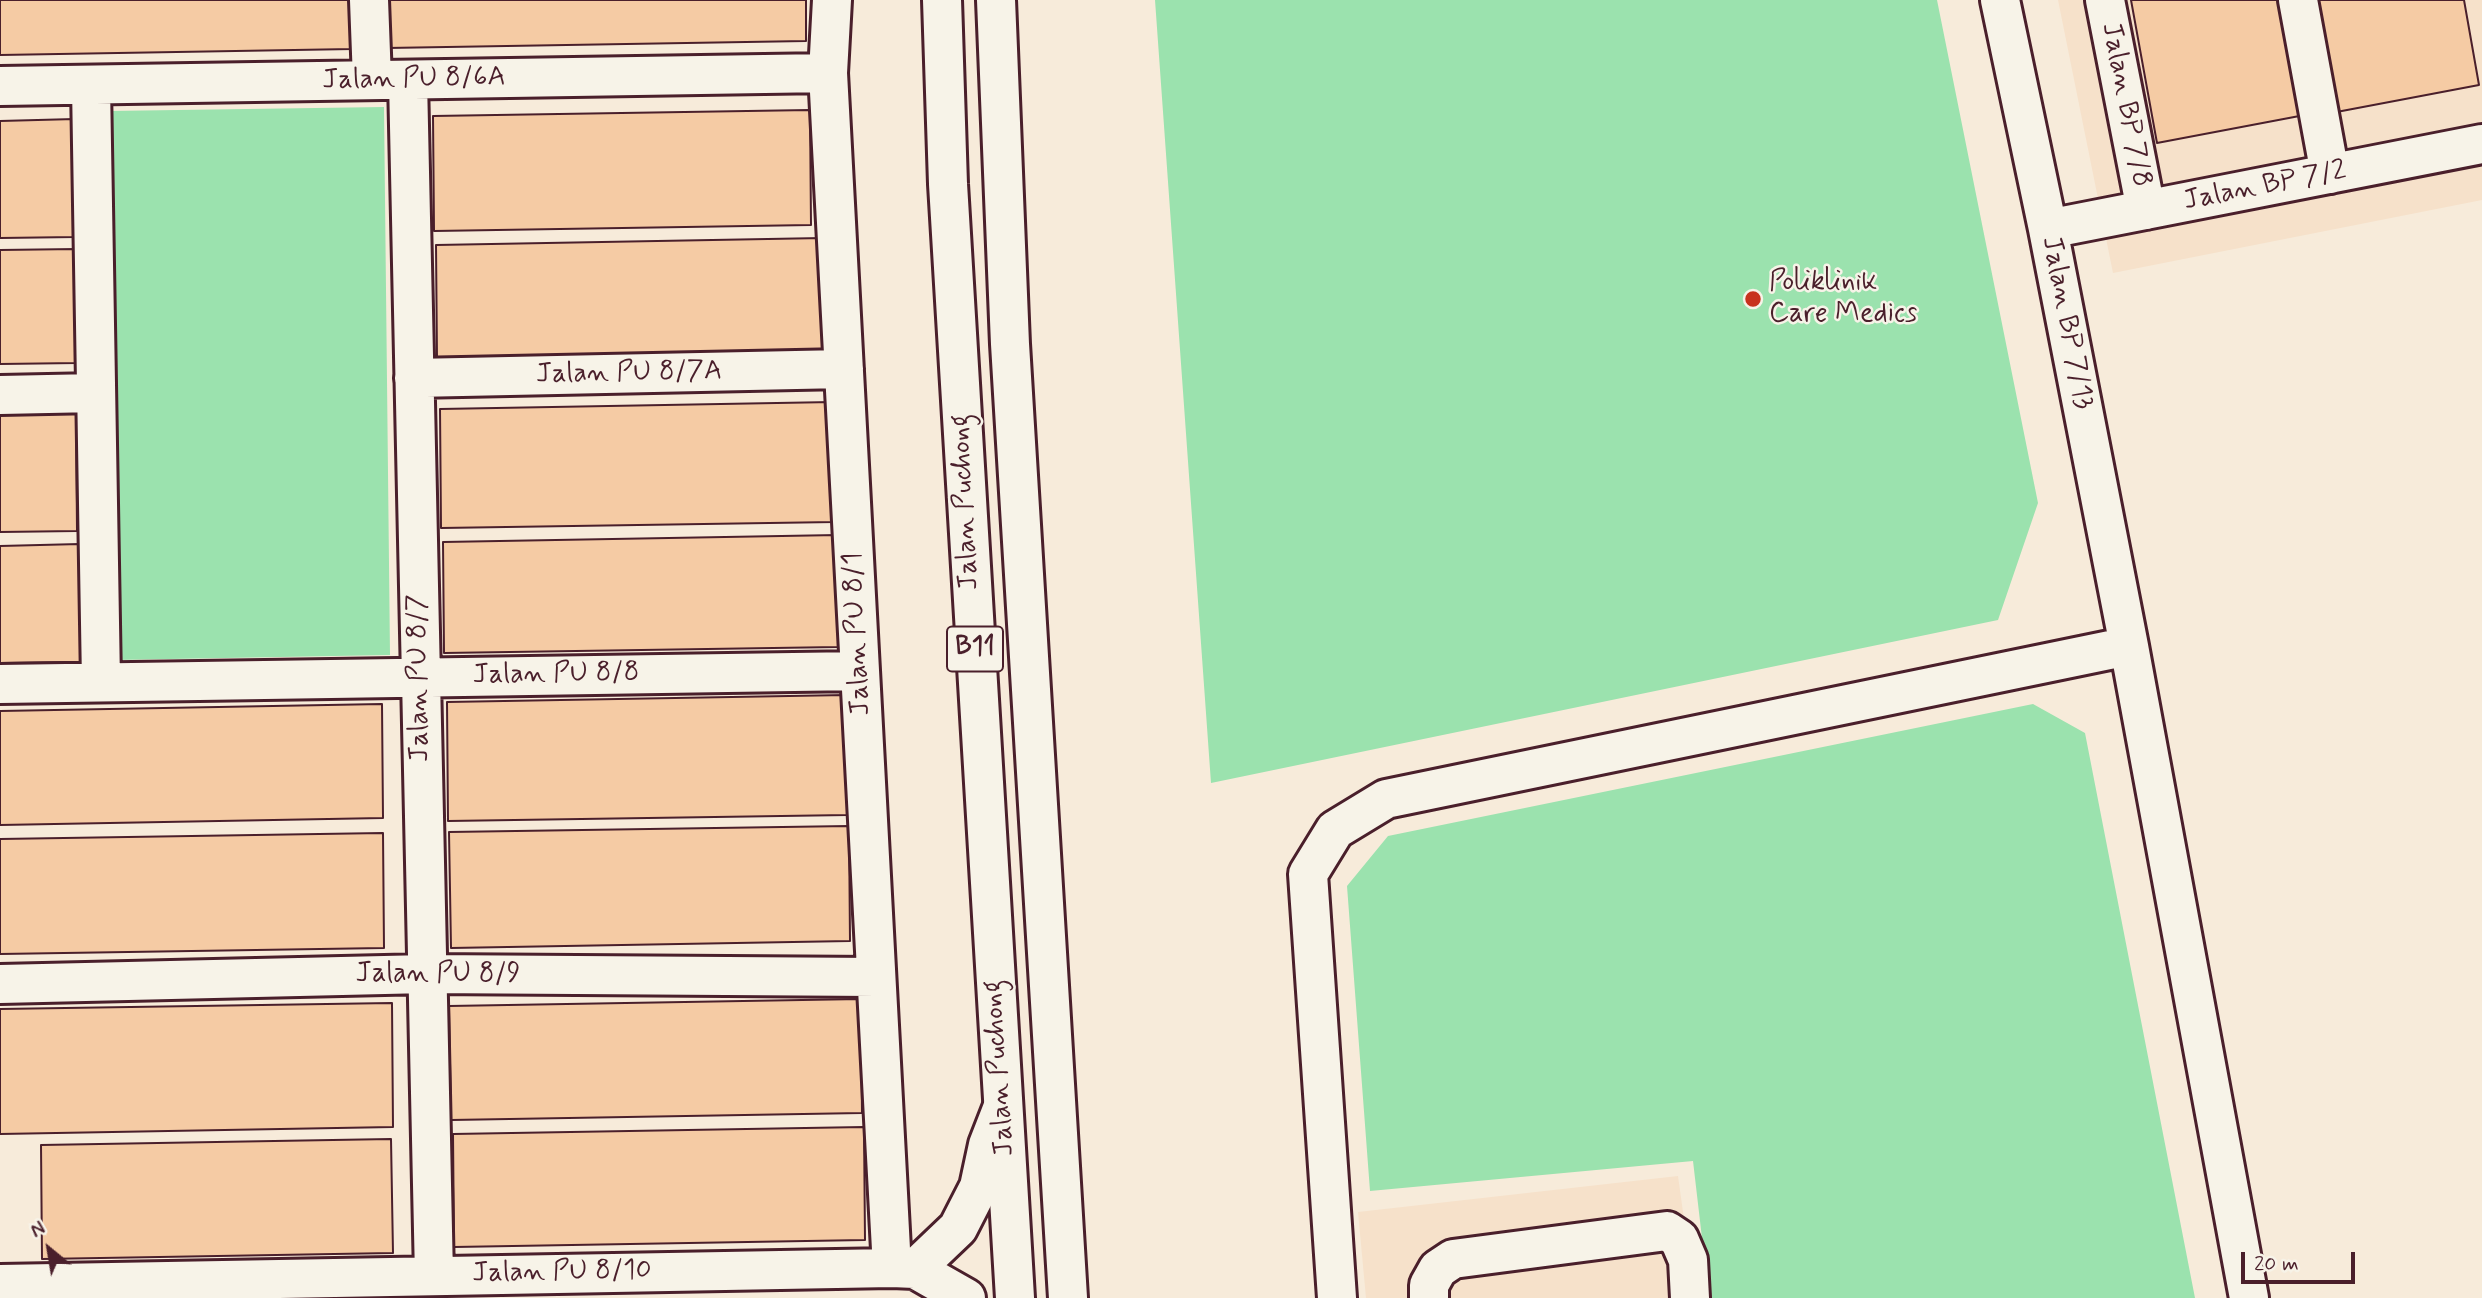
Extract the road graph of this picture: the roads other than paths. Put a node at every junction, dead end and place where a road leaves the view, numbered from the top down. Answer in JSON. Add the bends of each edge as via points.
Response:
{"nodes":[{"id":1,"x":369,"y":0,"type":"edge"},
{"id":2,"x":832,"y":0,"type":"edge"},
{"id":3,"x":942,"y":0,"type":"edge"},
{"id":4,"x":996,"y":0,"type":"edge"},
{"id":5,"x":2000,"y":0,"type":"edge"},
{"id":6,"x":2105,"y":0,"type":"edge"},
{"id":7,"x":2298,"y":0,"type":"edge"},
{"id":8,"x":828,"y":73,"type":"junction"},
{"id":9,"x":390,"y":80,"type":"junction"},
{"id":10,"x":91,"y":85,"type":"junction"},
{"id":11,"x":0,"y":86,"type":"edge"},
{"id":12,"x":2482,"y":144,"type":"edge"},
{"id":13,"x":2330,"y":174,"type":"junction"},
{"id":14,"x":2146,"y":210,"type":"junction"},
{"id":15,"x":2048,"y":229,"type":"junction"},
{"id":16,"x":844,"y":369,"type":"junction"},
{"id":17,"x":414,"y":378,"type":"junction"},
{"id":18,"x":96,"y":393,"type":"junction"},
{"id":19,"x":0,"y":395,"type":"edge"},
{"id":20,"x":2129,"y":646,"type":"junction"},
{"id":21,"x":860,"y":671,"type":"junction"},
{"id":22,"x":421,"y":677,"type":"junction"},
{"id":23,"x":101,"y":682,"type":"junction"},
{"id":24,"x":0,"y":684,"type":"edge"},
{"id":25,"x":427,"y":974,"type":"junction"},
{"id":26,"x":876,"y":976,"type":"junction"},
{"id":27,"x":0,"y":984,"type":"edge"},
{"id":28,"x":1002,"y":1109,"type":"junction"},
{"id":29,"x":433,"y":1276,"type":"junction"},
{"id":30,"x":884,"y":1276,"type":"edge"},
{"id":31,"x":0,"y":1284,"type":"edge"},
{"id":32,"x":966,"y":1298,"type":"edge"},
{"id":33,"x":1015,"y":1298,"type":"edge"},
{"id":34,"x":1068,"y":1298,"type":"edge"},
{"id":35,"x":1337,"y":1298,"type":"edge"},
{"id":36,"x":1429,"y":1298,"type":"edge"},
{"id":37,"x":1690,"y":1298,"type":"edge"},
{"id":38,"x":2249,"y":1298,"type":"edge"}],
"edges":[{"from":1,"to":9,"type":"street","name":"Jalan PU 8/7"},
{"from":2,"to":8,"type":"street","name":"Jalan PU 8/1"},
{"from":3,"to":28,"type":"street","name":"Jalan Puchong","number":"B11","via":[[948,184]]},
{"from":4,"to":34,"type":"street","name":"Jalan Puchong","number":"B11","via":[[1010,344]]},
{"from":5,"to":15,"type":"street","name":"Jalan BP 7/13"},
{"from":6,"to":14,"type":"street","name":"Jalan BP 7/8"},
{"from":7,"to":13,"type":"street"},
{"from":8,"to":9,"type":"street","name":"Jalan PU 8/6A"},
{"from":8,"to":16,"type":"street","name":"Jalan PU 8/1"},
{"from":9,"to":10,"type":"street","name":"Jalan PU 8/6A"},
{"from":9,"to":17,"type":"street","name":"Jalan PU 8/7"},
{"from":10,"to":11,"type":"street","name":"Jalan PU 8/6A"},
{"from":10,"to":18,"type":"street"},
{"from":12,"to":13,"type":"street","name":"Jalan BP 7/2"},
{"from":13,"to":14,"type":"street","name":"Jalan BP 7/2"},
{"from":14,"to":15,"type":"street","name":"Jalan BP 7/2"},
{"from":15,"to":20,"type":"street","name":"Jalan BP 7/13"},
{"from":16,"to":17,"type":"street","name":"Jalan PU 8/7A"},
{"from":16,"to":21,"type":"street","name":"Jalan PU 8/1"},
{"from":17,"to":22,"type":"street","name":"Jalan PU 8/7"},
{"from":18,"to":19,"type":"street"},
{"from":18,"to":23,"type":"street"},
{"from":20,"to":35,"type":"street","via":[[1386,799],[1335,830],[1308,874]]},
{"from":20,"to":38,"type":"street","name":"Jalan BP 7/13"},
{"from":21,"to":22,"type":"street","name":"Jalan PU 8/8"},
{"from":21,"to":26,"type":"street","name":"Jalan PU 8/1"},
{"from":22,"to":23,"type":"street","name":"Jalan PU 8/8"},
{"from":22,"to":25,"type":"street","name":"Jalan PU 8/7"},
{"from":23,"to":24,"type":"street","name":"Jalan PU 8/8"},
{"from":25,"to":26,"type":"street","name":"Jalan PU 8/9"},
{"from":25,"to":27,"type":"street","name":"Jalan PU 8/9"},
{"from":25,"to":29,"type":"street","name":"Jalan PU 8/7"},
{"from":26,"to":30,"type":"street","name":"Jalan PU 8/1"},
{"from":28,"to":30,"type":"street","via":[[979,1187],[958,1228]]},
{"from":28,"to":33,"type":"street","name":"Jalan Puchong","number":"B11"},
{"from":29,"to":30,"type":"street","name":"Jalan PU 8/10"},
{"from":29,"to":31,"type":"street","name":"Jalan PU 8/10"},
{"from":30,"to":32,"type":"street"},
{"from":36,"to":37,"type":"street","via":[[1433,1277],[1453,1259],[1667,1231],[1679,1239],[1688,1260]]}]}
